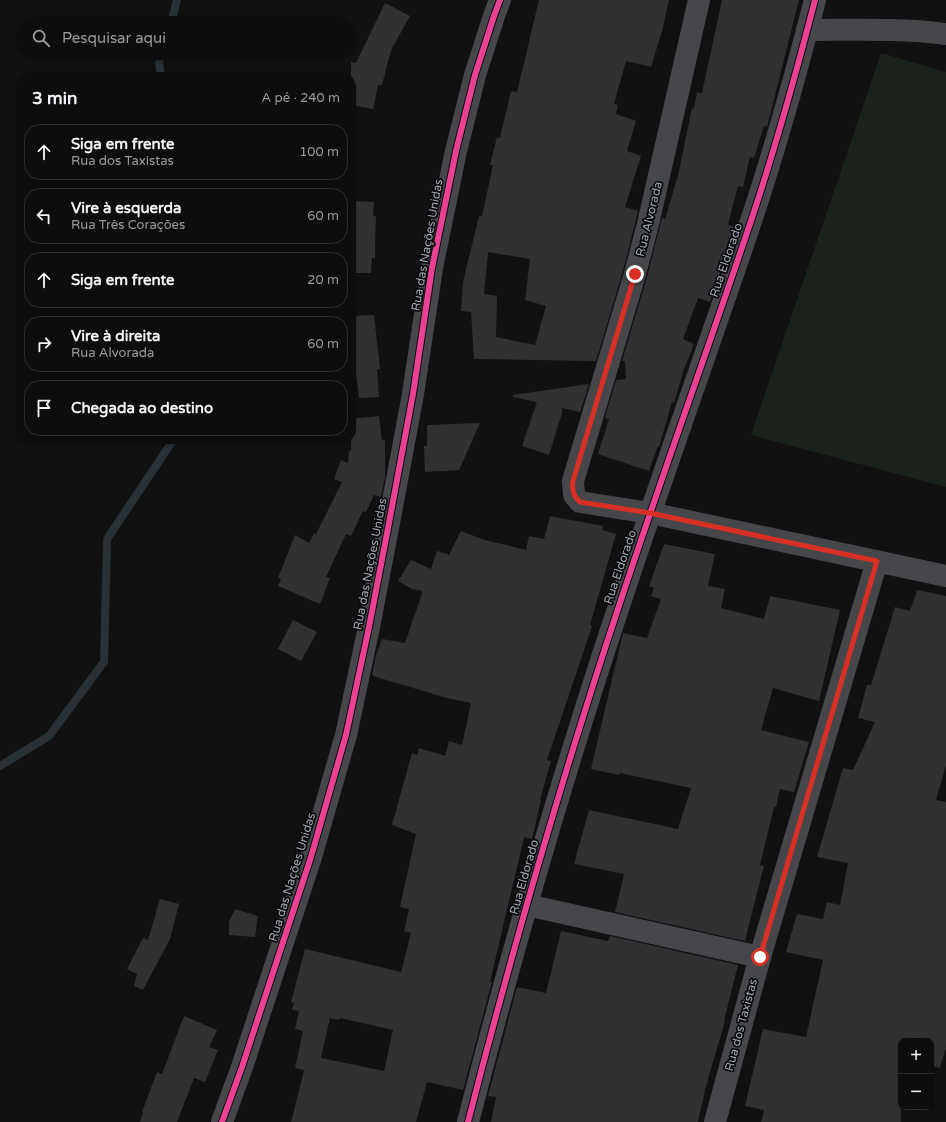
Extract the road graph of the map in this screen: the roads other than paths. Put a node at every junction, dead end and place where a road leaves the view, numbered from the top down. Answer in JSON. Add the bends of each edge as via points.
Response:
{"nodes":[{"id":1,"x":500,"y":0,"type":"edge"},
{"id":2,"x":699,"y":0,"type":"edge"},
{"id":3,"x":815,"y":0,"type":"edge"},
{"id":4,"x":807,"y":30,"type":"junction"},
{"id":5,"x":946,"y":34,"type":"edge"},
{"id":6,"x":650,"y":513,"type":"junction"},
{"id":7,"x":877,"y":561,"type":"junction"},
{"id":8,"x":946,"y":576,"type":"edge"},
{"id":9,"x":527,"y":905,"type":"junction"},
{"id":10,"x":760,"y":957,"type":"junction"},
{"id":11,"x":222,"y":1122,"type":"edge"},
{"id":12,"x":468,"y":1122,"type":"edge"},
{"id":13,"x":715,"y":1122,"type":"edge"}],
"edges":[{"from":1,"to":11,"type":"street","name":"Rua das Nações Unidas","via":[[475,75],[456,151],[432,268],[413,394],[389,523],[346,734],[309,865]]},
{"from":2,"to":6,"type":"street","name":"Rua Alvorada","via":[[637,267],[573,481],[574,495],[580,502]]},
{"from":3,"to":4,"type":"street","name":"Rua Eldorado"},
{"from":4,"to":5,"type":"street"},
{"from":4,"to":6,"type":"street","name":"Rua Eldorado","via":[[752,219]]},
{"from":6,"to":7,"type":"street"},
{"from":6,"to":9,"type":"street","name":"Rua Eldorado","via":[[592,687]]},
{"from":7,"to":8,"type":"street"},
{"from":7,"to":10,"type":"street","name":"Rua dos Taxistas"},
{"from":9,"to":10,"type":"street"},
{"from":9,"to":12,"type":"street","name":"Rua Eldorado"},
{"from":10,"to":13,"type":"street","name":"Rua dos Taxistas"}]}
